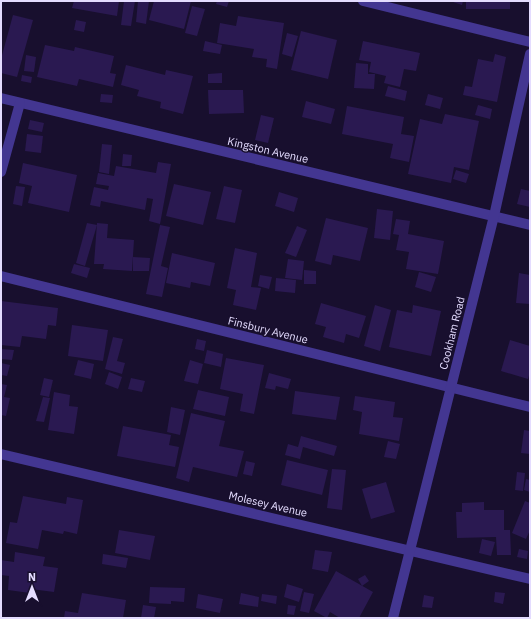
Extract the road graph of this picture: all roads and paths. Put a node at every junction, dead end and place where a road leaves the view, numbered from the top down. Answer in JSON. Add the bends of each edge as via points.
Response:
{"nodes":[{"id":1,"x":363,"y":1,"type":"edge"},
{"id":2,"x":530,"y":42,"type":"edge"},
{"id":3,"x":530,"y":54,"type":"edge"},
{"id":4,"x":1,"y":98,"type":"edge"},
{"id":5,"x":20,"y":103,"type":"junction"},
{"id":6,"x":1,"y":172,"type":"edge"},
{"id":7,"x":494,"y":216,"type":"junction"},
{"id":8,"x":530,"y":224,"type":"edge"},
{"id":9,"x":1,"y":276,"type":"edge"},
{"id":10,"x":451,"y":388,"type":"junction"},
{"id":11,"x":530,"y":407,"type":"edge"},
{"id":12,"x":1,"y":454,"type":"edge"},
{"id":13,"x":409,"y":549,"type":"junction"},
{"id":14,"x":530,"y":579,"type":"edge"},
{"id":15,"x":392,"y":618,"type":"edge"}],
"edges":[{"from":1,"to":2,"type":"street"},
{"from":3,"to":7,"type":"street","name":"Cookham Road"},
{"from":4,"to":5,"type":"street","name":"Kingston Avenue"},
{"from":5,"to":6,"type":"street"},
{"from":5,"to":7,"type":"street","name":"Kingston Avenue"},
{"from":7,"to":8,"type":"street","name":"Kingston Avenue"},
{"from":7,"to":10,"type":"street","name":"Cookham Road"},
{"from":9,"to":10,"type":"street","name":"Finsbury Avenue"},
{"from":10,"to":11,"type":"street","name":"Finsbury Avenue"},
{"from":10,"to":13,"type":"street","name":"Cookham Road"},
{"from":12,"to":13,"type":"street","name":"Molesey Avenue"},
{"from":13,"to":14,"type":"street","name":"Molesey Avenue"},
{"from":13,"to":15,"type":"street","name":"Cookham Road"}]}
